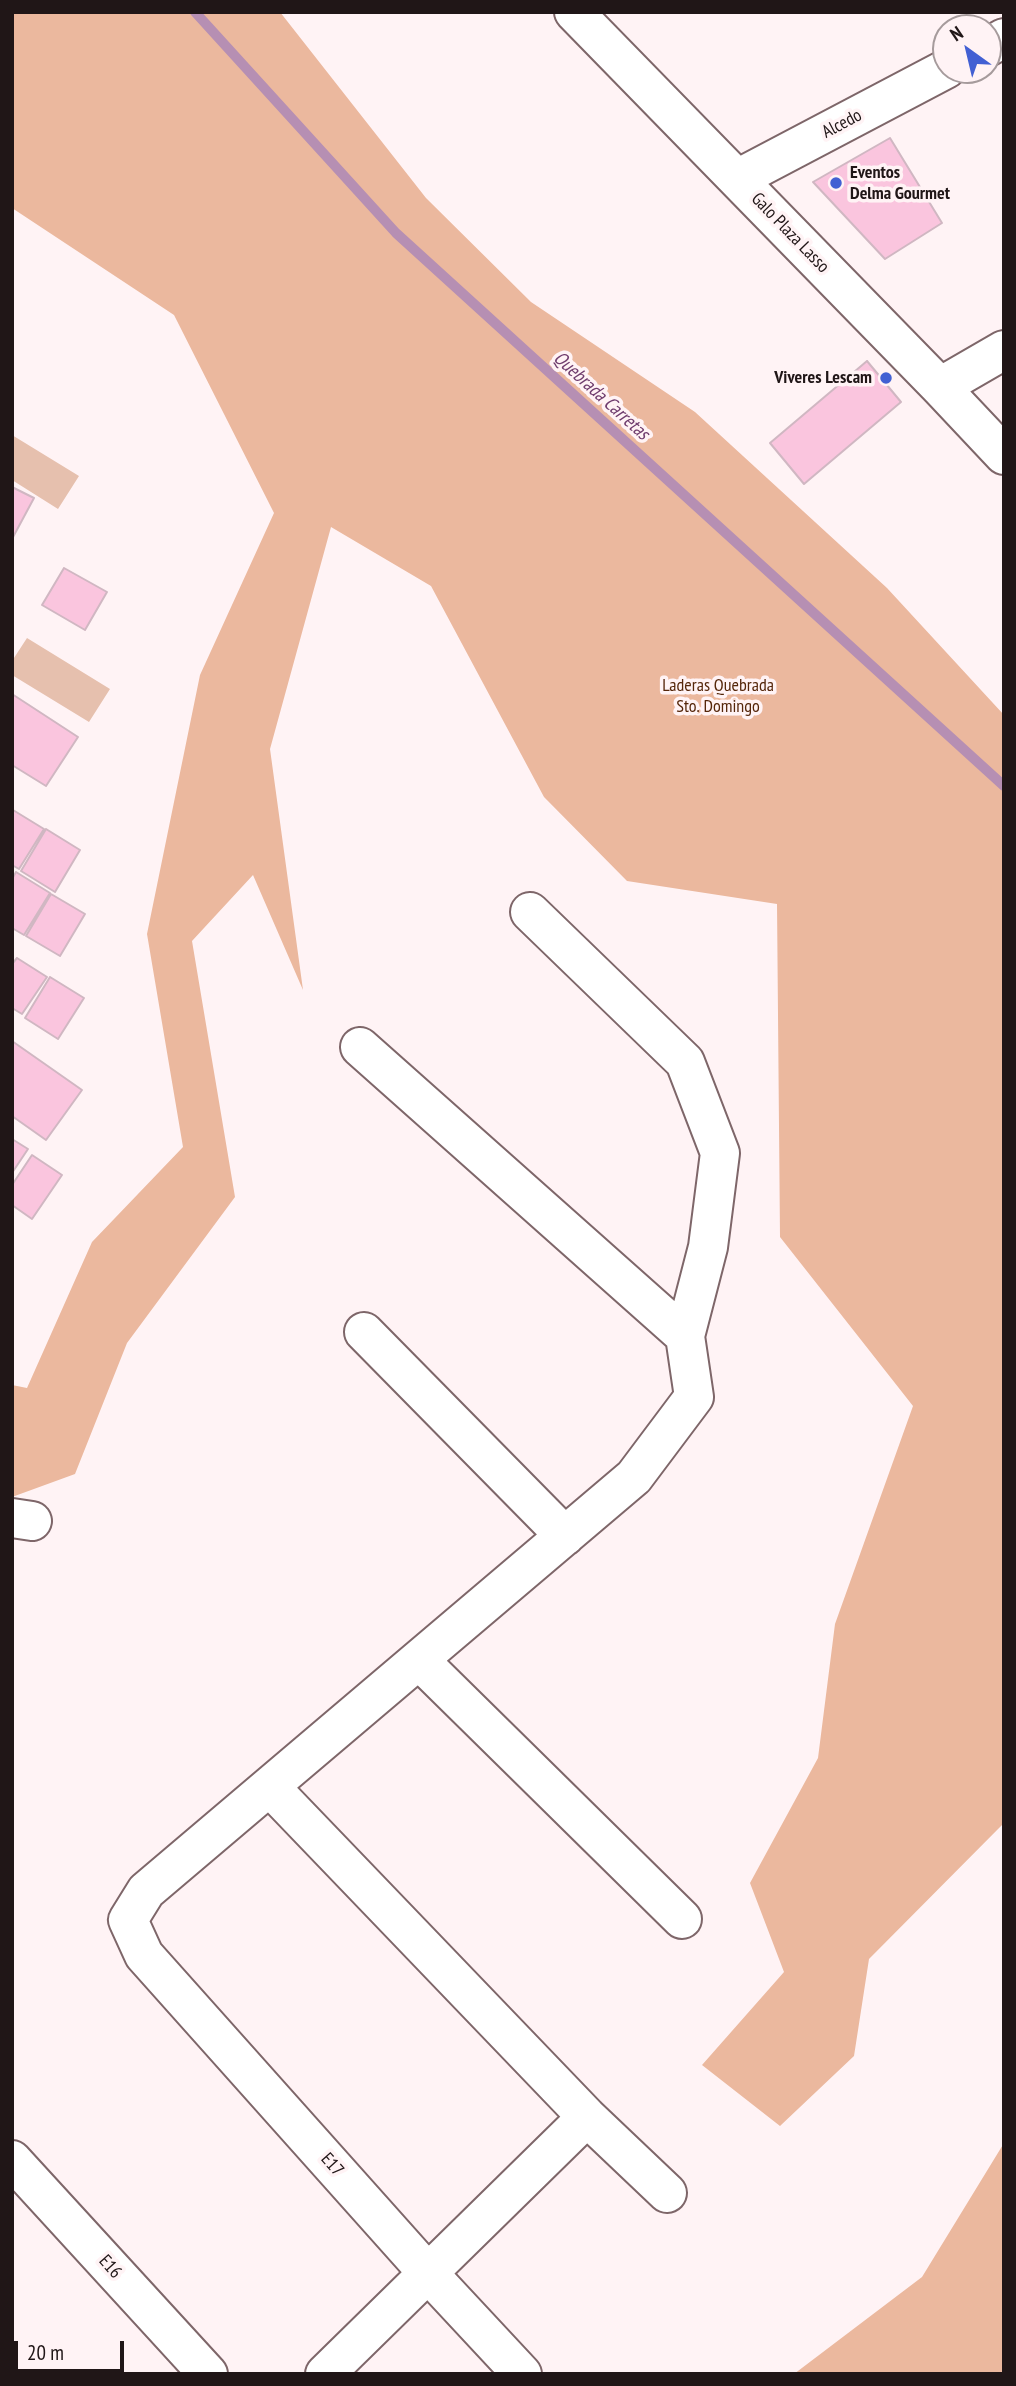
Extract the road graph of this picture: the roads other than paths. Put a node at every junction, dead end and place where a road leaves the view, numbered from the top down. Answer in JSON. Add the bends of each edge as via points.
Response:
{"nodes":[{"id":1,"x":574,"y":12,"type":"edge"},
{"id":2,"x":932,"y":76,"type":"edge"},
{"id":3,"x":737,"y":179,"type":"junction"},
{"id":4,"x":1004,"y":350,"type":"edge"},
{"id":5,"x":940,"y":387,"type":"junction"},
{"id":6,"x":1004,"y":455,"type":"edge"},
{"id":7,"x":530,"y":912,"type":"dead end"},
{"id":8,"x":360,"y":1047,"type":"dead end"},
{"id":9,"x":364,"y":1332,"type":"dead end"},
{"id":10,"x":685,"y":1336,"type":"junction"},
{"id":11,"x":565,"y":1536,"type":"junction"},
{"id":12,"x":419,"y":1660,"type":"junction"},
{"id":13,"x":270,"y":1787,"type":"junction"},
{"id":14,"x":682,"y":1919,"type":"dead end"},
{"id":15,"x":587,"y":2117,"type":"junction"},
{"id":16,"x":12,"y":2160,"type":"edge"},
{"id":17,"x":667,"y":2193,"type":"dead end"},
{"id":18,"x":427,"y":2272,"type":"junction"},
{"id":19,"x":208,"y":2374,"type":"edge"},
{"id":20,"x":325,"y":2374,"type":"edge"},
{"id":21,"x":522,"y":2374,"type":"edge"}],
"edges":[{"from":1,"to":3,"type":"street","name":"Galo Plaza Lasso"},
{"from":2,"to":3,"type":"street","name":"Alcedo"},
{"from":3,"to":5,"type":"street","name":"Galo Plaza Lasso"},
{"from":4,"to":5,"type":"street"},
{"from":5,"to":6,"type":"street","name":"Galo Plaza Lasso"},
{"from":7,"to":10,"type":"street","via":[[685,1062],[720,1153],[708,1247]]},
{"from":8,"to":10,"type":"street"},
{"from":9,"to":11,"type":"street"},
{"from":10,"to":11,"type":"street","via":[[694,1397],[634,1477]]},
{"from":11,"to":12,"type":"street"},
{"from":12,"to":13,"type":"street"},
{"from":12,"to":14,"type":"street"},
{"from":13,"to":15,"type":"street"},
{"from":13,"to":18,"type":"street","name":"E17","via":[[146,1891],[128,1920],[144,1955]]},
{"from":15,"to":17,"type":"street"},
{"from":15,"to":18,"type":"street"},
{"from":16,"to":19,"type":"street","name":"E16"},
{"from":18,"to":20,"type":"street"},
{"from":18,"to":21,"type":"street","name":"E17"}]}
